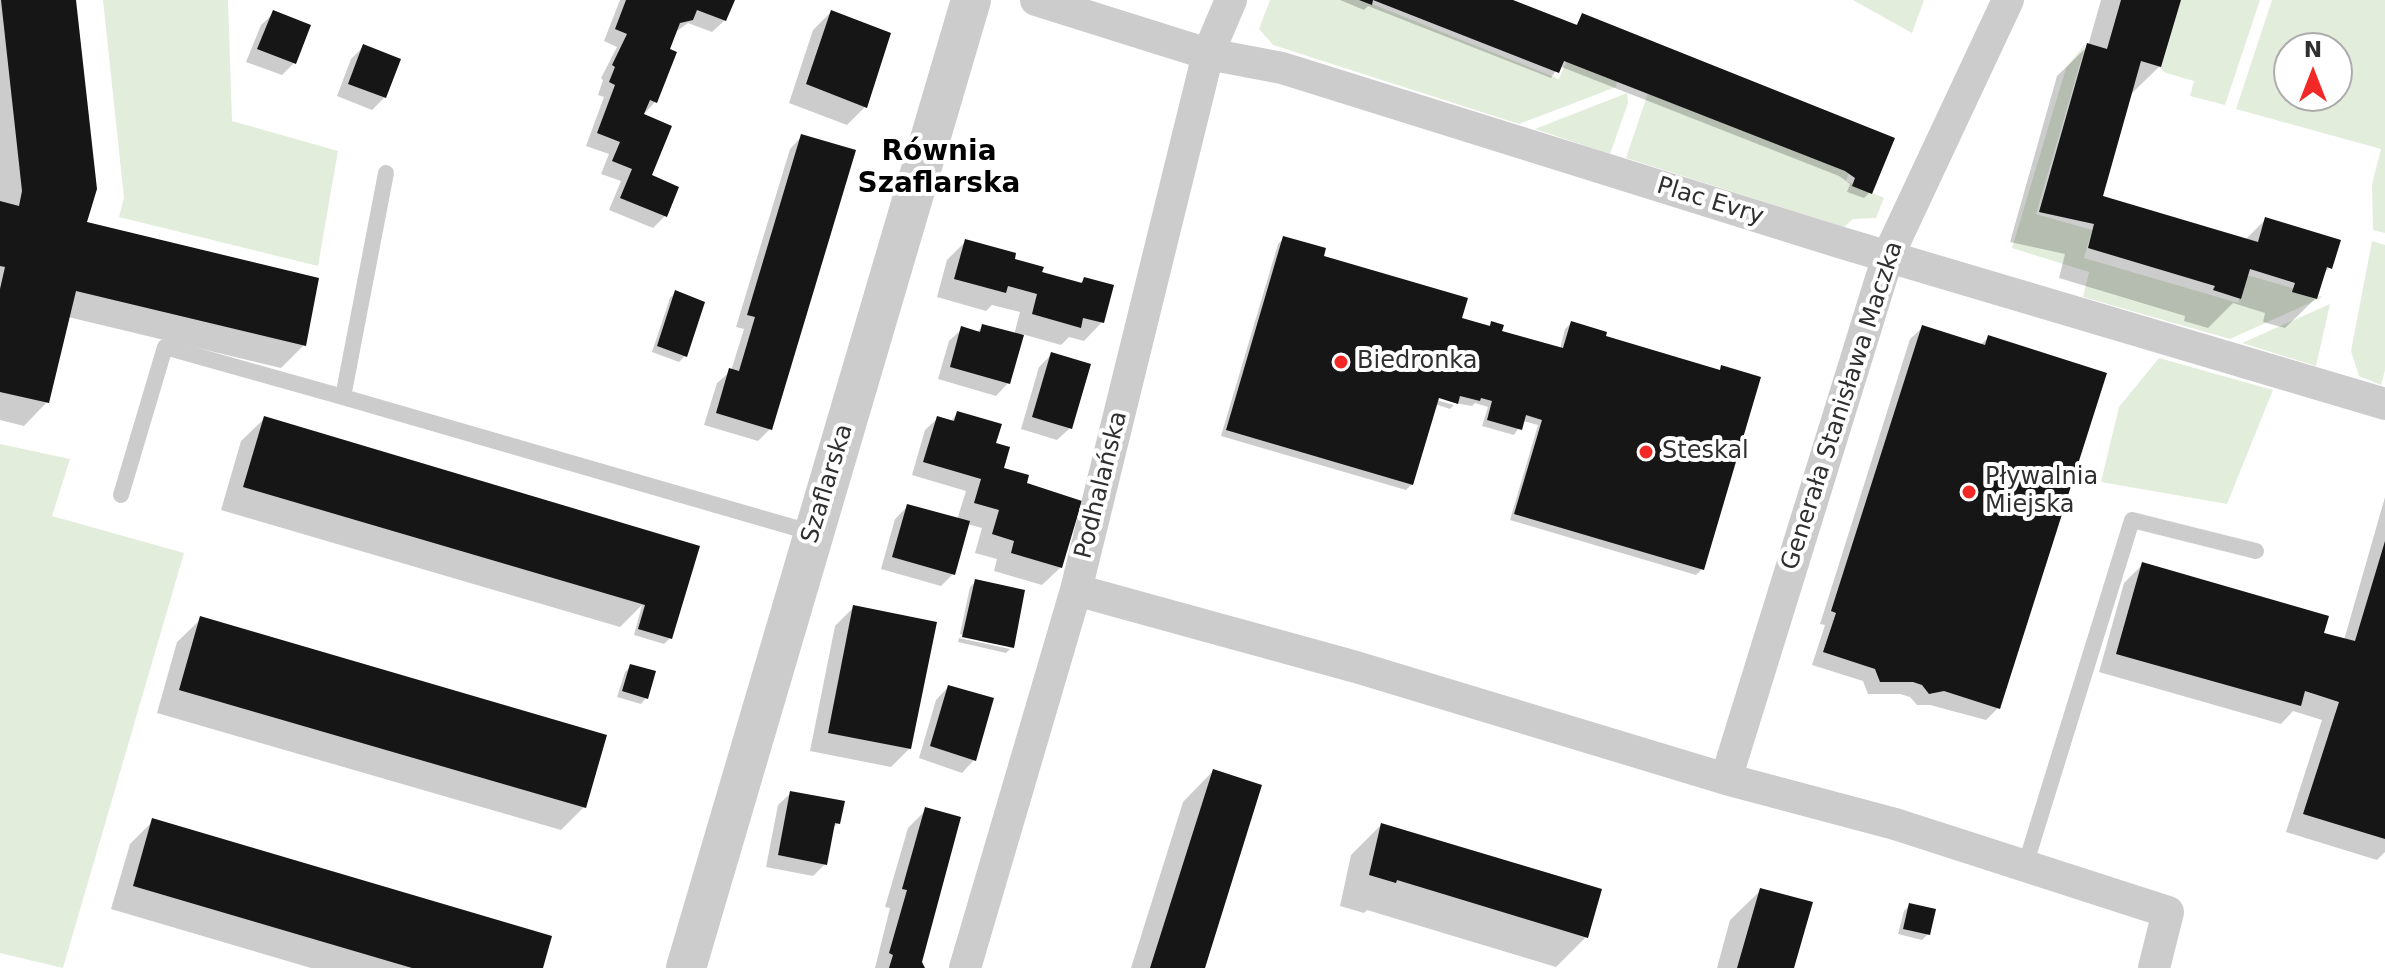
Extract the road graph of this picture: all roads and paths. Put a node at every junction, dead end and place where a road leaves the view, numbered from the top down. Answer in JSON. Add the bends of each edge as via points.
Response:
{"nodes":[{"id":1,"x":971,"y":0,"type":"edge"},
{"id":2,"x":1036,"y":0,"type":"edge"},
{"id":3,"x":1231,"y":0,"type":"edge"},
{"id":4,"x":2008,"y":0,"type":"edge"},
{"id":5,"x":1208,"y":54,"type":"junction"},
{"id":6,"x":386,"y":173,"type":"dead end"},
{"id":7,"x":1888,"y":256,"type":"junction"},
{"id":8,"x":343,"y":397,"type":"junction"},
{"id":9,"x":2385,"y":404,"type":"edge"},
{"id":10,"x":121,"y":495,"type":"dead end"},
{"id":11,"x":813,"y":533,"type":"junction"},
{"id":12,"x":2256,"y":551,"type":"dead end"},
{"id":13,"x":1076,"y":590,"type":"junction"},
{"id":14,"x":1726,"y":779,"type":"junction"},
{"id":15,"x":2025,"y":866,"type":"junction"},
{"id":16,"x":686,"y":968,"type":"edge"},
{"id":17,"x":965,"y":968,"type":"edge"},
{"id":18,"x":2154,"y":968,"type":"edge"}],
"edges":[{"from":1,"to":11,"type":"street","name":"Szaflarska"},
{"from":2,"to":5,"type":"street","name":"Plac Evry"},
{"from":3,"to":5,"type":"street","name":"Podhalańska"},
{"from":4,"to":7,"type":"street","name":"Generała Stanisława Maczka"},
{"from":5,"to":7,"type":"street","name":"Plac Evry","via":[[1282,68]]},
{"from":5,"to":13,"type":"street","name":"Podhalańska"},
{"from":6,"to":8,"type":"lane"},
{"from":7,"to":9,"type":"street","name":"Plac Evry"},
{"from":7,"to":14,"type":"street","name":"Generała Stanisława Maczka"},
{"from":8,"to":10,"type":"lane","via":[[165,347]]},
{"from":8,"to":11,"type":"lane"},
{"from":11,"to":16,"type":"street","name":"Szaflarska"},
{"from":12,"to":15,"type":"lane","via":[[2132,520]]},
{"from":13,"to":14,"type":"street","via":[[1356,667]]},
{"from":13,"to":17,"type":"street","name":"Podhalańska"},
{"from":14,"to":15,"type":"street","via":[[1895,824]]},
{"from":15,"to":18,"type":"street","via":[[2168,912]]}]}
